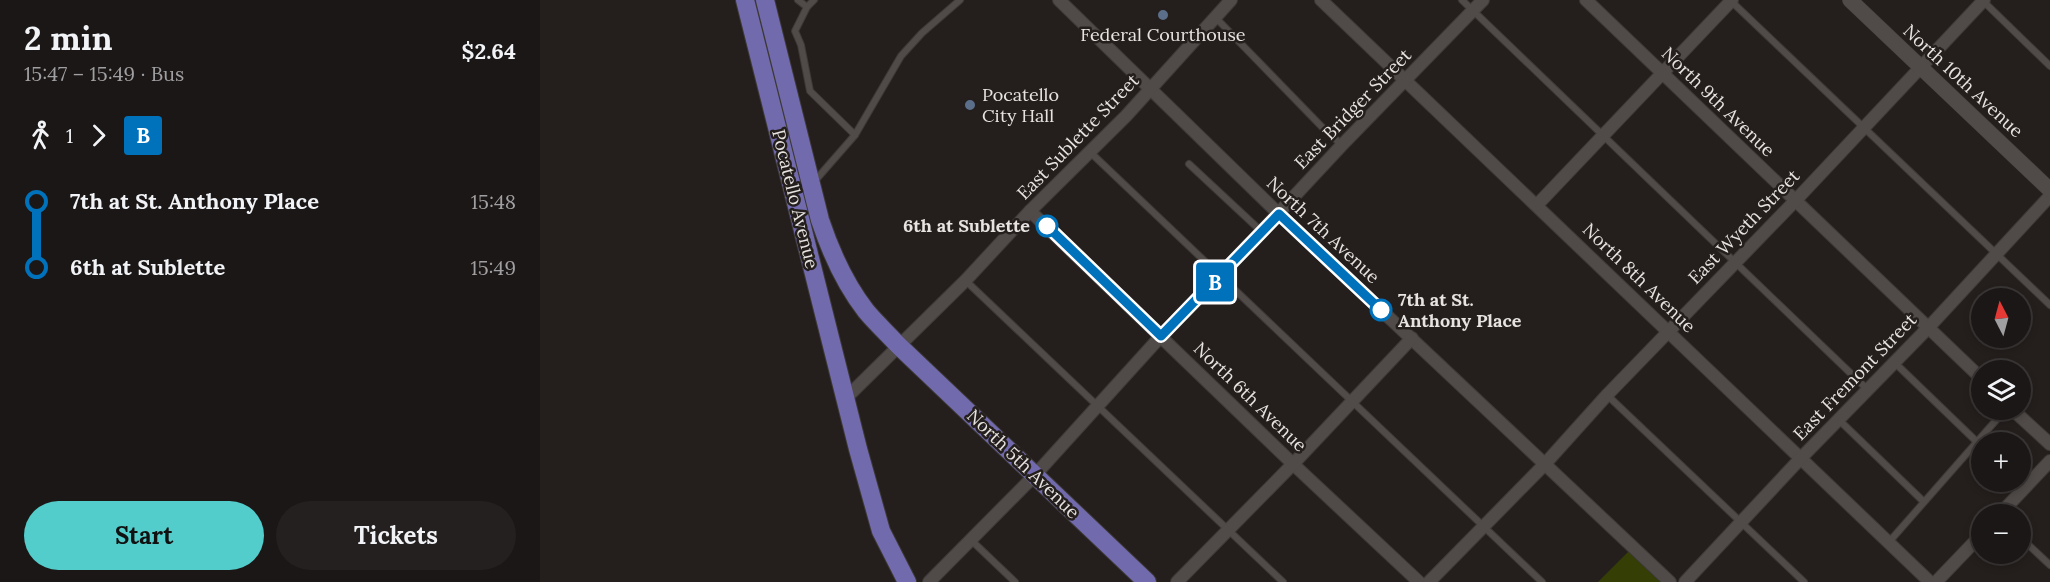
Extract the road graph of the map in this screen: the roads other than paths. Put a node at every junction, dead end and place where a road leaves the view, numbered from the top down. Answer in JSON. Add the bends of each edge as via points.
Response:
{"nodes":[{"id":1,"x":745,"y":0,"type":"edge"},
{"id":2,"x":765,"y":0,"type":"edge"},
{"id":3,"x":798,"y":0,"type":"edge"},
{"id":4,"x":814,"y":0,"type":"edge"},
{"id":5,"x":960,"y":0,"type":"edge"},
{"id":6,"x":1059,"y":0,"type":"edge"},
{"id":7,"x":1231,"y":0,"type":"edge"},
{"id":8,"x":1322,"y":0,"type":"edge"},
{"id":9,"x":1462,"y":0,"type":"edge"},
{"id":10,"x":1483,"y":0,"type":"edge"},
{"id":11,"x":1586,"y":0,"type":"edge"},
{"id":12,"x":1731,"y":0,"type":"edge"},
{"id":13,"x":1850,"y":0,"type":"edge"},
{"id":14,"x":1983,"y":0,"type":"edge"},
{"id":15,"x":807,"y":7,"type":"junction"},
{"id":16,"x":1473,"y":10,"type":"junction"},
{"id":17,"x":1215,"y":17,"type":"junction"},
{"id":18,"x":2050,"y":66,"type":"edge"},
{"id":19,"x":1920,"y":67,"type":"junction"},
{"id":20,"x":1663,"y":75,"type":"junction"},
{"id":21,"x":1405,"y":81,"type":"junction"},
{"id":22,"x":1150,"y":89,"type":"junction"},
{"id":23,"x":1863,"y":127,"type":"junction"},
{"id":24,"x":855,"y":135,"type":"junction"},
{"id":25,"x":1603,"y":135,"type":"junction"},
{"id":26,"x":1342,"y":145,"type":"junction"},
{"id":27,"x":1089,"y":152,"type":"junction"},
{"id":28,"x":1189,"y":164,"type":"dead end"},
{"id":29,"x":811,"y":185,"type":"junction"},
{"id":30,"x":2050,"y":190,"type":"edge"},
{"id":31,"x":2050,"y":196,"type":"edge"},
{"id":32,"x":1795,"y":201,"type":"junction"},
{"id":33,"x":1538,"y":205,"type":"junction"},
{"id":34,"x":1030,"y":211,"type":"junction"},
{"id":35,"x":1279,"y":214,"type":"junction"},
{"id":36,"x":1262,"y":232,"type":"junction"},
{"id":37,"x":1996,"y":254,"type":"junction"},
{"id":38,"x":1735,"y":262,"type":"junction"},
{"id":39,"x":1220,"y":276,"type":"junction"},
{"id":40,"x":966,"y":280,"type":"junction"},
{"id":41,"x":2050,"y":305,"type":"edge"},
{"id":42,"x":1928,"y":328,"type":"junction"},
{"id":43,"x":1669,"y":331,"type":"junction"},
{"id":44,"x":1161,"y":336,"type":"junction"},
{"id":45,"x":1412,"y":338,"type":"junction"},
{"id":46,"x":898,"y":345,"type":"junction"},
{"id":47,"x":1894,"y":362,"type":"junction"},
{"id":48,"x":1971,"y":369,"type":"edge"},
{"id":49,"x":1867,"y":389,"type":"junction"},
{"id":50,"x":1607,"y":395,"type":"junction"},
{"id":51,"x":846,"y":398,"type":"junction"},
{"id":52,"x":1352,"y":402,"type":"junction"},
{"id":53,"x":1098,"y":406,"type":"junction"},
{"id":54,"x":1838,"y":419,"type":"junction"},
{"id":55,"x":1996,"y":420,"type":"edge"},
{"id":56,"x":2024,"y":420,"type":"edge"},
{"id":57,"x":1986,"y":432,"type":"edge"},
{"id":58,"x":1971,"y":436,"type":"edge"},
{"id":59,"x":2050,"y":444,"type":"edge"},
{"id":60,"x":1971,"y":449,"type":"edge"},
{"id":61,"x":1801,"y":458,"type":"junction"},
{"id":62,"x":2050,"y":460,"type":"edge"},
{"id":63,"x":1293,"y":464,"type":"junction"},
{"id":64,"x":1544,"y":465,"type":"junction"},
{"id":65,"x":1035,"y":475,"type":"junction"},
{"id":66,"x":1924,"y":501,"type":"junction"},
{"id":67,"x":2009,"y":504,"type":"edge"},
{"id":68,"x":1741,"y":523,"type":"junction"},
{"id":69,"x":1483,"y":526,"type":"junction"},
{"id":70,"x":1228,"y":530,"type":"junction"},
{"id":71,"x":970,"y":540,"type":"junction"},
{"id":72,"x":1889,"y":542,"type":"junction"},
{"id":73,"x":1971,"y":545,"type":"edge"},
{"id":74,"x":2031,"y":547,"type":"edge"},
{"id":75,"x":2050,"y":565,"type":"edge"},
{"id":76,"x":906,"y":582,"type":"edge"},
{"id":77,"x":928,"y":582,"type":"edge"},
{"id":78,"x":1015,"y":582,"type":"edge"},
{"id":79,"x":1147,"y":582,"type":"edge"},
{"id":80,"x":1177,"y":582,"type":"edge"},
{"id":81,"x":1283,"y":582,"type":"edge"},
{"id":82,"x":1419,"y":582,"type":"edge"},
{"id":83,"x":1429,"y":582,"type":"edge"},
{"id":84,"x":1542,"y":582,"type":"edge"},
{"id":85,"x":1670,"y":582,"type":"edge"},
{"id":86,"x":1685,"y":582,"type":"edge"},
{"id":87,"x":1804,"y":582,"type":"edge"},
{"id":88,"x":1930,"y":582,"type":"edge"},
{"id":89,"x":1936,"y":582,"type":"edge"}],
"edges":[{"from":1,"to":51,"type":"main road","name":"Pocatello Avenue"},
{"from":2,"to":29,"type":"main road","name":"Pocatello Avenue"},
{"from":3,"to":15,"type":"lane"},
{"from":4,"to":15,"type":"lane"},
{"from":5,"to":24,"type":"lane","via":[[901,56]]},
{"from":6,"to":22,"type":"street","name":"North 7th Avenue"},
{"from":7,"to":17,"type":"street","name":"East Sublette Street"},
{"from":8,"to":21,"type":"street","name":"North 8th Avenue"},
{"from":9,"to":16,"type":"lane"},
{"from":10,"to":16,"type":"street","name":"East Bridger Street"},
{"from":11,"to":20,"type":"street","name":"North 9th Avenue"},
{"from":12,"to":20,"type":"street"},
{"from":12,"to":23,"type":"lane"},
{"from":13,"to":19,"type":"street","name":"North 10th Avenue"},
{"from":14,"to":18,"type":"lane"},
{"from":14,"to":19,"type":"street","name":"East Wyeth Street"},
{"from":15,"to":24,"type":"lane","via":[[795,30],[810,91]]},
{"from":16,"to":21,"type":"street","name":"East Bridger Street"},
{"from":16,"to":25,"type":"lane"},
{"from":17,"to":22,"type":"street","name":"East Sublette Street"},
{"from":17,"to":26,"type":"lane"},
{"from":19,"to":23,"type":"street","name":"East Wyeth Street"},
{"from":19,"to":30,"type":"street","name":"North 10th Avenue"},
{"from":20,"to":25,"type":"street"},
{"from":20,"to":32,"type":"street","name":"North 9th Avenue"},
{"from":21,"to":26,"type":"street","name":"East Bridger Street"},
{"from":21,"to":33,"type":"street","name":"North 8th Avenue"},
{"from":22,"to":27,"type":"street","name":"East Sublette Street"},
{"from":22,"to":35,"type":"street","name":"North 7th Avenue"},
{"from":23,"to":32,"type":"street","name":"East Wyeth Street"},
{"from":23,"to":37,"type":"lane"},
{"from":24,"to":29,"type":"lane"},
{"from":25,"to":33,"type":"street"},
{"from":25,"to":38,"type":"lane"},
{"from":26,"to":35,"type":"street","name":"East Bridger Street"},
{"from":27,"to":34,"type":"street","name":"East Sublette Street"},
{"from":27,"to":39,"type":"lane"},
{"from":28,"to":36,"type":"lane"},
{"from":29,"to":46,"type":"main road","name":"Pocatello Avenue","via":[[820,220],[843,276],[867,312]]},
{"from":31,"to":37,"type":"street","name":"East Fremont Street"},
{"from":32,"to":38,"type":"street","name":"East Wyeth Street"},
{"from":32,"to":42,"type":"street","name":"North 9th Avenue"},
{"from":33,"to":43,"type":"street","name":"North 8th Avenue"},
{"from":34,"to":40,"type":"street","name":"East Sublette Street"},
{"from":34,"to":44,"type":"street","name":"North 6th Avenue"},
{"from":35,"to":36,"type":"street","name":"East Bridger Street"},
{"from":35,"to":45,"type":"street","name":"North 7th Avenue"},
{"from":36,"to":39,"type":"street","name":"East Bridger Street"},
{"from":37,"to":41,"type":"lane"},
{"from":37,"to":42,"type":"street","name":"East Fremont Street"},
{"from":38,"to":43,"type":"street","name":"East Wyeth Street"},
{"from":38,"to":49,"type":"lane"},
{"from":39,"to":44,"type":"street","name":"East Bridger Street"},
{"from":39,"to":52,"type":"lane"},
{"from":40,"to":46,"type":"street","name":"East Sublette Street"},
{"from":40,"to":53,"type":"lane"},
{"from":42,"to":47,"type":"street","name":"East Fremont Street"},
{"from":42,"to":48,"type":"street","name":"North 9th Avenue"},
{"from":43,"to":50,"type":"street","name":"East Wyeth Street"},
{"from":43,"to":61,"type":"street","name":"North 8th Avenue"},
{"from":44,"to":53,"type":"street","name":"East Bridger Street"},
{"from":44,"to":63,"type":"street","name":"North 6th Avenue"},
{"from":45,"to":52,"type":"street"},
{"from":45,"to":64,"type":"street","name":"North 7th Avenue"},
{"from":46,"to":51,"type":"street","name":"East Sublette Street"},
{"from":46,"to":65,"type":"main road","name":"North 5th Avenue"},
{"from":47,"to":49,"type":"street","name":"East Fremont Street"},
{"from":47,"to":58,"type":"lane"},
{"from":49,"to":54,"type":"street","name":"East Fremont Street"},
{"from":50,"to":64,"type":"street","name":"East Wyeth Street"},
{"from":50,"to":68,"type":"lane"},
{"from":51,"to":76,"type":"main road","name":"Pocatello Avenue","via":[[881,531]]},
{"from":52,"to":63,"type":"street"},
{"from":52,"to":69,"type":"lane"},
{"from":53,"to":65,"type":"street","name":"East Bridger Street"},
{"from":53,"to":70,"type":"lane"},
{"from":54,"to":61,"type":"street","name":"East Fremont Street"},
{"from":54,"to":66,"type":"lane"},
{"from":55,"to":57,"type":"lane"},
{"from":56,"to":59,"type":"street"},
{"from":60,"to":66,"type":"lane"},
{"from":61,"to":68,"type":"street","name":"East Fremont Street"},
{"from":61,"to":72,"type":"street","name":"North 8th Avenue"},
{"from":62,"to":67,"type":"street"},
{"from":63,"to":70,"type":"street"},
{"from":63,"to":82,"type":"street","name":"North 6th Avenue"},
{"from":64,"to":69,"type":"street","name":"East Wyeth Street"},
{"from":64,"to":85,"type":"street","name":"North 7th Avenue"},
{"from":65,"to":71,"type":"street","name":"East Bridger Street"},
{"from":65,"to":79,"type":"main road","name":"North 5th Avenue"},
{"from":66,"to":72,"type":"lane"},
{"from":68,"to":86,"type":"street","name":"East Fremont Street"},
{"from":68,"to":87,"type":"lane"},
{"from":69,"to":83,"type":"street","name":"East Wyeth Street"},
{"from":69,"to":84,"type":"lane"},
{"from":70,"to":80,"type":"street"},
{"from":70,"to":81,"type":"lane"},
{"from":71,"to":77,"type":"street","name":"East Bridger Street"},
{"from":71,"to":78,"type":"lane"},
{"from":72,"to":88,"type":"street","name":"North 8th Avenue"},
{"from":73,"to":89,"type":"street"},
{"from":74,"to":75,"type":"lane"}]}
